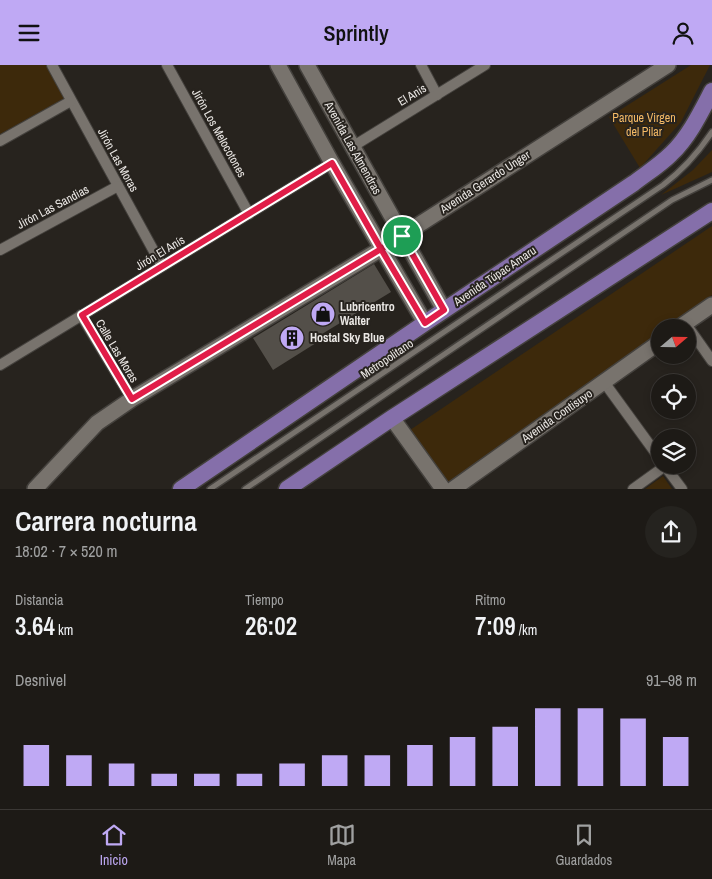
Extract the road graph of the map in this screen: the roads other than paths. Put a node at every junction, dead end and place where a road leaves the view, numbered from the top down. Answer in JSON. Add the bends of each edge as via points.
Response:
{"nodes":[{"id":1,"x":52,"y":65,"type":"edge"},
{"id":2,"x":166,"y":65,"type":"edge"},
{"id":3,"x":278,"y":65,"type":"edge"},
{"id":4,"x":307,"y":65,"type":"edge"},
{"id":5,"x":421,"y":65,"type":"edge"},
{"id":6,"x":485,"y":65,"type":"edge"},
{"id":7,"x":668,"y":65,"type":"edge"},
{"id":8,"x":712,"y":91,"type":"edge"},
{"id":9,"x":437,"y":95,"type":"junction"},
{"id":10,"x":71,"y":101,"type":"junction"},
{"id":11,"x":712,"y":131,"type":"edge"},
{"id":12,"x":0,"y":141,"type":"edge"},
{"id":13,"x":352,"y":147,"type":"junction"},
{"id":14,"x":332,"y":163,"type":"junction"},
{"id":15,"x":712,"y":180,"type":"edge"},
{"id":16,"x":118,"y":186,"type":"junction"},
{"id":17,"x":712,"y":211,"type":"edge"},
{"id":18,"x":249,"y":214,"type":"junction"},
{"id":19,"x":402,"y":236,"type":"junction"},
{"id":20,"x":381,"y":249,"type":"junction"},
{"id":21,"x":0,"y":250,"type":"edge"},
{"id":22,"x":162,"y":266,"type":"junction"},
{"id":23,"x":712,"y":305,"type":"edge"},
{"id":24,"x":444,"y":310,"type":"junction"},
{"id":25,"x":82,"y":315,"type":"junction"},
{"id":26,"x":693,"y":319,"type":"edge"},
{"id":27,"x":425,"y":323,"type":"junction"},
{"id":28,"x":696,"y":342,"type":"edge"},
{"id":29,"x":651,"y":348,"type":"edge"},
{"id":30,"x":712,"y":361,"type":"edge"},
{"id":31,"x":0,"y":365,"type":"edge"},
{"id":32,"x":604,"y":382,"type":"junction"},
{"id":33,"x":132,"y":399,"type":"junction"},
{"id":34,"x":392,"y":418,"type":"junction"},
{"id":35,"x":651,"y":447,"type":"edge"},
{"id":36,"x":653,"y":474,"type":"edge"},
{"id":37,"x":671,"y":474,"type":"edge"},
{"id":38,"x":35,"y":489,"type":"edge"},
{"id":39,"x":181,"y":489,"type":"edge"},
{"id":40,"x":210,"y":489,"type":"edge"},
{"id":41,"x":245,"y":489,"type":"edge"},
{"id":42,"x":287,"y":489,"type":"edge"},
{"id":43,"x":442,"y":489,"type":"edge"},
{"id":44,"x":453,"y":489,"type":"edge"},
{"id":45,"x":633,"y":489,"type":"edge"},
{"id":46,"x":682,"y":489,"type":"edge"}],
"edges":[{"from":1,"to":10,"type":"street","name":"Jirón Las Moras"},
{"from":2,"to":18,"type":"street","name":"Jirón Los Melocotones"},
{"from":3,"to":14,"type":"street","name":"Avenida Las Almendras"},
{"from":4,"to":13,"type":"street","name":"Avenida Las Almendras"},
{"from":5,"to":9,"type":"street"},
{"from":6,"to":9,"type":"street","name":"El Anis"},
{"from":7,"to":19,"type":"street","name":"Avenida Gerardo Unger"},
{"from":8,"to":24,"type":"main road","name":"Avenida Túpac Amaru","via":[[683,140],[658,165]]},
{"from":9,"to":13,"type":"street","name":"El Anis"},
{"from":10,"to":12,"type":"street"},
{"from":10,"to":16,"type":"street","name":"Jirón Las Moras"},
{"from":11,"to":40,"type":"lane","name":"Metropolitano","via":[[687,165],[663,185]]},
{"from":13,"to":19,"type":"street","name":"Avenida Las Almendras"},
{"from":14,"to":18,"type":"street","name":"Jirón El Anís"},
{"from":14,"to":20,"type":"street","name":"Avenida Las Almendras"},
{"from":15,"to":41,"type":"lane","via":[[672,200]]},
{"from":16,"to":21,"type":"street","name":"Jirón Las Sandias"},
{"from":16,"to":22,"type":"street","name":"Jirón Las Moras"},
{"from":17,"to":34,"type":"main road"},
{"from":18,"to":22,"type":"street","name":"Jirón El Anís"},
{"from":19,"to":20,"type":"street","name":"Avenida Gerardo Unger"},
{"from":19,"to":24,"type":"street","name":"Avenida Las Almendras"},
{"from":20,"to":27,"type":"street","name":"Avenida Las Almendras"},
{"from":20,"to":33,"type":"street","name":"Avenida Gerardo Unger"},
{"from":22,"to":25,"type":"street","name":"Jirón El Anís"},
{"from":23,"to":26,"type":"street"},
{"from":24,"to":27,"type":"main road","name":"Avenida Túpac Amaru"},
{"from":25,"to":31,"type":"street","name":"Jirón El Anís"},
{"from":25,"to":33,"type":"street","name":"Calle Las Moras"},
{"from":27,"to":39,"type":"main road","name":"Avenida Túpac Amaru"},
{"from":28,"to":30,"type":"street"},
{"from":29,"to":32,"type":"street","name":"Avenida Contisuyo"},
{"from":32,"to":35,"type":"street"},
{"from":32,"to":44,"type":"street","name":"Avenida Contisuyo"},
{"from":33,"to":38,"type":"street","name":"Avenida Gerardo Unger","via":[[97,423]]},
{"from":34,"to":42,"type":"main road"},
{"from":34,"to":43,"type":"street"},
{"from":36,"to":45,"type":"street"},
{"from":37,"to":46,"type":"street"}]}
